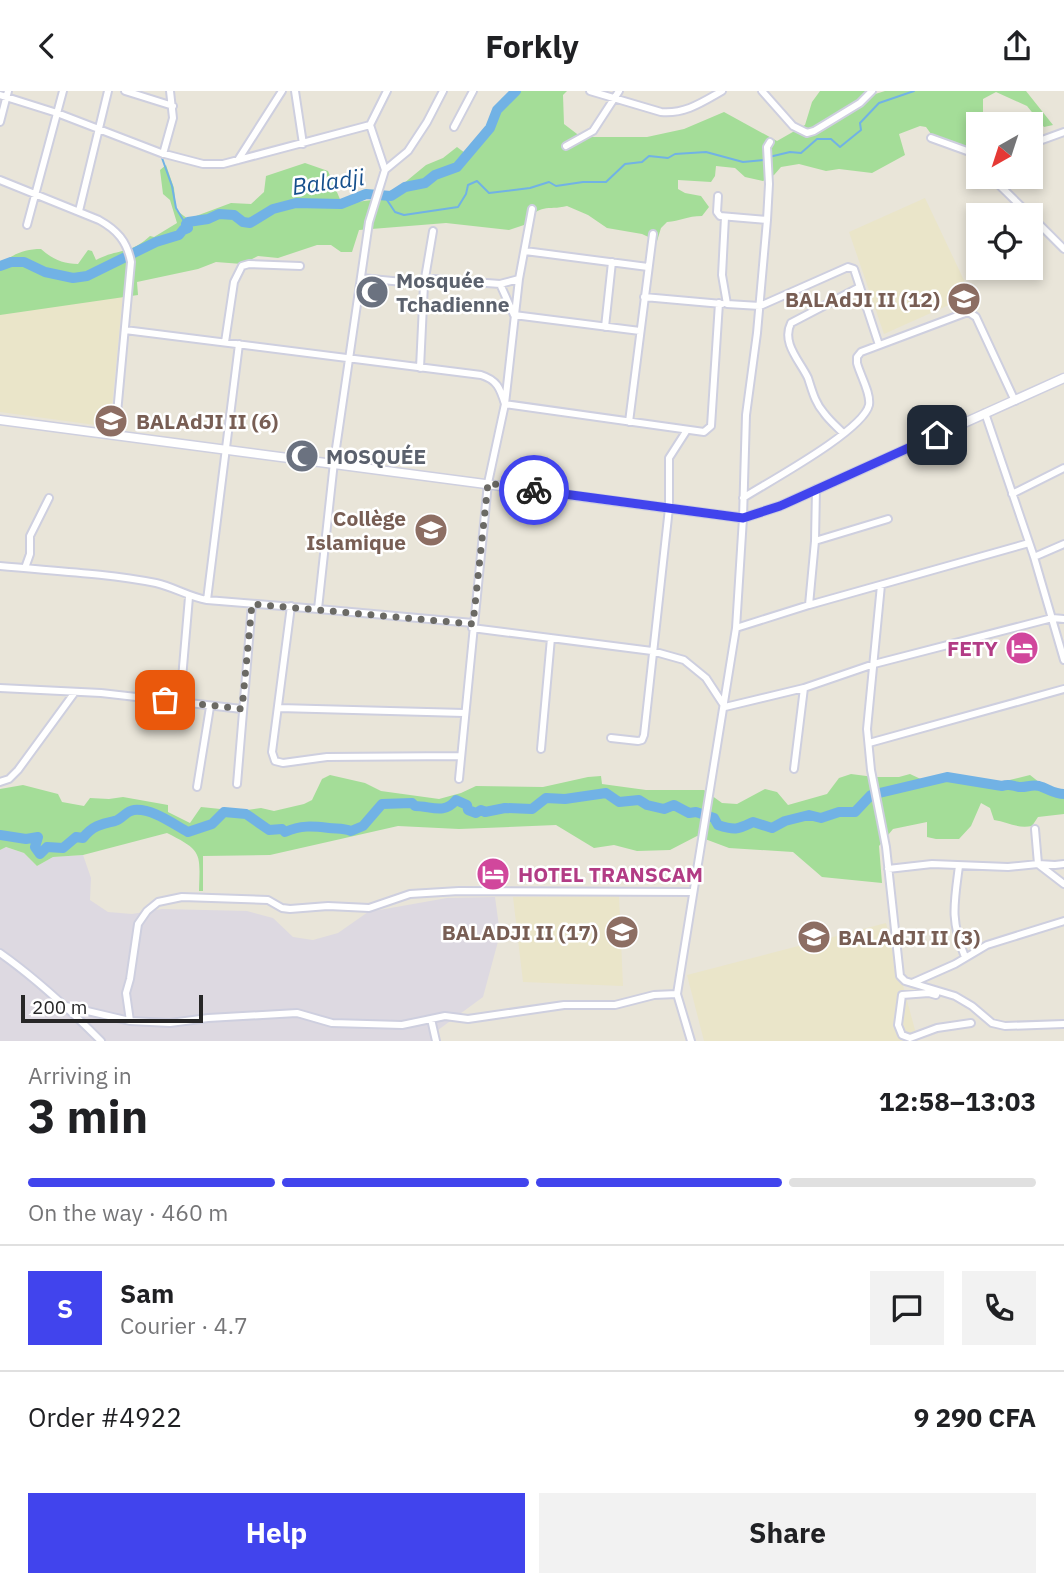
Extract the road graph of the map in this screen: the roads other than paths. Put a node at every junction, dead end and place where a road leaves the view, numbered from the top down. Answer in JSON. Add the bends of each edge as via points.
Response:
{"nodes":[{"id":1,"x":63,"y":91,"type":"edge"},
{"id":2,"x":108,"y":91,"type":"edge"},
{"id":3,"x":125,"y":91,"type":"edge"},
{"id":4,"x":170,"y":91,"type":"edge"},
{"id":5,"x":282,"y":91,"type":"edge"},
{"id":6,"x":295,"y":91,"type":"edge"},
{"id":7,"x":387,"y":91,"type":"edge"},
{"id":8,"x":443,"y":91,"type":"edge"},
{"id":9,"x":472,"y":91,"type":"edge"},
{"id":10,"x":590,"y":91,"type":"edge"},
{"id":11,"x":618,"y":91,"type":"edge"},
{"id":12,"x":722,"y":91,"type":"edge"},
{"id":13,"x":762,"y":91,"type":"edge"},
{"id":14,"x":872,"y":91,"type":"edge"},
{"id":15,"x":5,"y":95,"type":"edge"},
{"id":16,"x":612,"y":98,"type":"junction"},
{"id":17,"x":173,"y":106,"type":"junction"},
{"id":18,"x":57,"y":113,"type":"junction"},
{"id":19,"x":0,"y":122,"type":"edge"},
{"id":20,"x":370,"y":125,"type":"junction"},
{"id":21,"x":454,"y":127,"type":"dead end"},
{"id":22,"x":98,"y":130,"type":"junction"},
{"id":23,"x":1064,"y":132,"type":"edge"},
{"id":24,"x":931,"y":138,"type":"dead end"},
{"id":25,"x":1043,"y":140,"type":"edge"},
{"id":26,"x":770,"y":142,"type":"dead end"},
{"id":27,"x":303,"y":144,"type":"junction"},
{"id":28,"x":566,"y":146,"type":"dead end"},
{"id":29,"x":966,"y":151,"type":"edge"},
{"id":30,"x":162,"y":154,"type":"junction"},
{"id":31,"x":238,"y":160,"type":"junction"},
{"id":32,"x":385,"y":170,"type":"junction"},
{"id":33,"x":0,"y":180,"type":"edge"},
{"id":34,"x":1002,"y":189,"type":"edge"},
{"id":35,"x":36,"y":194,"type":"junction"},
{"id":36,"x":718,"y":196,"type":"dead end"},
{"id":37,"x":1017,"y":203,"type":"edge"},
{"id":38,"x":532,"y":209,"type":"dead end"},
{"id":39,"x":79,"y":211,"type":"junction"},
{"id":40,"x":725,"y":217,"type":"junction"},
{"id":41,"x":767,"y":220,"type":"junction"},
{"id":42,"x":27,"y":225,"type":"dead end"},
{"id":43,"x":1043,"y":229,"type":"edge"},
{"id":44,"x":433,"y":231,"type":"dead end"},
{"id":45,"x":653,"y":234,"type":"dead end"},
{"id":46,"x":1064,"y":249,"type":"edge"},
{"id":47,"x":524,"y":251,"type":"junction"},
{"id":48,"x":612,"y":262,"type":"junction"},
{"id":49,"x":300,"y":266,"type":"dead end"},
{"id":50,"x":648,"y":267,"type":"junction"},
{"id":51,"x":361,"y":278,"type":"junction"},
{"id":52,"x":519,"y":279,"type":"junction"},
{"id":53,"x":424,"y":284,"type":"junction"},
{"id":54,"x":500,"y":284,"type":"junction"},
{"id":55,"x":860,"y":287,"type":"junction"},
{"id":56,"x":644,"y":297,"type":"junction"},
{"id":57,"x":719,"y":303,"type":"junction"},
{"id":58,"x":727,"y":304,"type":"junction"},
{"id":59,"x":760,"y":306,"type":"junction"},
{"id":60,"x":514,"y":315,"type":"junction"},
{"id":61,"x":605,"y":327,"type":"junction"},
{"id":62,"x":125,"y":330,"type":"junction"},
{"id":63,"x":640,"y":331,"type":"junction"},
{"id":64,"x":225,"y":342,"type":"junction"},
{"id":65,"x":239,"y":344,"type":"junction"},
{"id":66,"x":879,"y":345,"type":"junction"},
{"id":67,"x":348,"y":359,"type":"junction"},
{"id":68,"x":420,"y":368,"type":"junction"},
{"id":69,"x":1064,"y":379,"type":"edge"},
{"id":70,"x":1015,"y":401,"type":"junction"},
{"id":71,"x":505,"y":404,"type":"junction"},
{"id":72,"x":985,"y":413,"type":"junction"},
{"id":73,"x":0,"y":420,"type":"edge"},
{"id":74,"x":629,"y":422,"type":"junction"},
{"id":75,"x":687,"y":430,"type":"junction"},
{"id":76,"x":843,"y":433,"type":"junction"},
{"id":77,"x":115,"y":435,"type":"junction"},
{"id":78,"x":225,"y":449,"type":"junction"},
{"id":79,"x":334,"y":462,"type":"junction"},
{"id":80,"x":1064,"y":468,"type":"edge"},
{"id":81,"x":488,"y":483,"type":"junction"},
{"id":82,"x":816,"y":489,"type":"junction"},
{"id":83,"x":1012,"y":493,"type":"junction"},
{"id":84,"x":49,"y":498,"type":"dead end"},
{"id":85,"x":743,"y":498,"type":"junction"},
{"id":86,"x":669,"y":508,"type":"junction"},
{"id":87,"x":743,"y":518,"type":"junction"},
{"id":88,"x":888,"y":519,"type":"dead end"},
{"id":89,"x":815,"y":541,"type":"junction"},
{"id":90,"x":1029,"y":543,"type":"junction"},
{"id":91,"x":1064,"y":544,"type":"edge"},
{"id":92,"x":1034,"y":557,"type":"junction"},
{"id":93,"x":0,"y":566,"type":"edge"},
{"id":94,"x":25,"y":568,"type":"junction"},
{"id":95,"x":881,"y":585,"type":"junction"},
{"id":96,"x":190,"y":597,"type":"junction"},
{"id":97,"x":207,"y":600,"type":"junction"},
{"id":98,"x":252,"y":604,"type":"junction"},
{"id":99,"x":809,"y":605,"type":"junction"},
{"id":100,"x":291,"y":606,"type":"junction"},
{"id":101,"x":318,"y":609,"type":"junction"},
{"id":102,"x":1052,"y":618,"type":"junction"},
{"id":103,"x":1064,"y":619,"type":"edge"},
{"id":104,"x":472,"y":626,"type":"junction"},
{"id":105,"x":736,"y":628,"type":"junction"},
{"id":106,"x":551,"y":638,"type":"junction"},
{"id":107,"x":652,"y":651,"type":"junction"},
{"id":108,"x":1064,"y":660,"type":"edge"},
{"id":109,"x":874,"y":664,"type":"junction"},
{"id":110,"x":0,"y":688,"type":"edge"},
{"id":111,"x":804,"y":688,"type":"junction"},
{"id":112,"x":1064,"y":689,"type":"edge"},
{"id":113,"x":75,"y":692,"type":"junction"},
{"id":114,"x":180,"y":702,"type":"junction"},
{"id":115,"x":725,"y":706,"type":"junction"},
{"id":116,"x":210,"y":707,"type":"junction"},
{"id":117,"x":279,"y":708,"type":"junction"},
{"id":118,"x":242,"y":709,"type":"junction"},
{"id":119,"x":464,"y":713,"type":"junction"},
{"id":120,"x":611,"y":738,"type":"dead end"},
{"id":121,"x":869,"y":743,"type":"junction"},
{"id":122,"x":541,"y":749,"type":"dead end"},
{"id":123,"x":461,"y":756,"type":"junction"},
{"id":124,"x":794,"y":769,"type":"dead end"},
{"id":125,"x":459,"y":779,"type":"dead end"},
{"id":126,"x":0,"y":782,"type":"edge"},
{"id":127,"x":237,"y":785,"type":"dead end"},
{"id":128,"x":197,"y":787,"type":"dead end"},
{"id":129,"x":1035,"y":829,"type":"dead end"},
{"id":130,"x":1038,"y":864,"type":"junction"},
{"id":131,"x":1064,"y":864,"type":"edge"},
{"id":132,"x":959,"y":866,"type":"junction"},
{"id":133,"x":888,"y":869,"type":"junction"},
{"id":134,"x":1064,"y":884,"type":"edge"},
{"id":135,"x":693,"y":892,"type":"junction"},
{"id":136,"x":1064,"y":921,"type":"edge"},
{"id":137,"x":0,"y":953,"type":"edge"},
{"id":138,"x":965,"y":957,"type":"junction"},
{"id":139,"x":912,"y":982,"type":"junction"},
{"id":140,"x":677,"y":994,"type":"junction"},
{"id":141,"x":955,"y":996,"type":"junction"},
{"id":142,"x":66,"y":1006,"type":"junction"},
{"id":143,"x":431,"y":1019,"type":"junction"},
{"id":144,"x":130,"y":1021,"type":"junction"},
{"id":145,"x":971,"y":1023,"type":"dead end"},
{"id":146,"x":1064,"y":1024,"type":"edge"},
{"id":147,"x":101,"y":1041,"type":"edge"},
{"id":148,"x":436,"y":1041,"type":"edge"},
{"id":149,"x":691,"y":1041,"type":"edge"}],
"edges":[{"from":1,"to":18,"type":"street"},
{"from":2,"to":22,"type":"street"},
{"from":3,"to":17,"type":"street"},
{"from":4,"to":17,"type":"street"},
{"from":5,"to":31,"type":"street"},
{"from":6,"to":27,"type":"street"},
{"from":7,"to":20,"type":"street"},
{"from":8,"to":32,"type":"street","via":[[408,152]]},
{"from":9,"to":21,"type":"street"},
{"from":10,"to":16,"type":"street"},
{"from":11,"to":16,"type":"street"},
{"from":12,"to":16,"type":"street","via":[[691,108],[670,113]]},
{"from":13,"to":14,"type":"street","via":[[793,126],[807,133],[860,103]]},
{"from":15,"to":18,"type":"street"},
{"from":15,"to":19,"type":"street"},
{"from":16,"to":28,"type":"street","via":[[593,131]]},
{"from":17,"to":30,"type":"street"},
{"from":18,"to":22,"type":"street"},
{"from":18,"to":35,"type":"street"},
{"from":20,"to":27,"type":"street"},
{"from":20,"to":32,"type":"street"},
{"from":22,"to":30,"type":"street"},
{"from":22,"to":39,"type":"street"},
{"from":23,"to":25,"type":"street"},
{"from":24,"to":29,"type":"street"},
{"from":26,"to":41,"type":"street","via":[[766,146]]},
{"from":27,"to":31,"type":"street"},
{"from":30,"to":31,"type":"street","via":[[203,164]]},
{"from":32,"to":51,"type":"street","via":[[369,222]]},
{"from":33,"to":35,"type":"street"},
{"from":34,"to":37,"type":"street"},
{"from":35,"to":39,"type":"street"},
{"from":35,"to":42,"type":"street"},
{"from":36,"to":40,"type":"street","via":[[717,212]]},
{"from":38,"to":47,"type":"street"},
{"from":39,"to":62,"type":"street","via":[[111,227],[130,255]]},
{"from":40,"to":41,"type":"street"},
{"from":40,"to":58,"type":"street","via":[[722,275]]},
{"from":41,"to":59,"type":"street"},
{"from":43,"to":46,"type":"street"},
{"from":44,"to":53,"type":"street"},
{"from":45,"to":50,"type":"street"},
{"from":47,"to":48,"type":"street"},
{"from":47,"to":52,"type":"street"},
{"from":48,"to":50,"type":"street"},
{"from":48,"to":61,"type":"street"},
{"from":49,"to":64,"type":"street","via":[[242,267],[234,282]]},
{"from":50,"to":56,"type":"street"},
{"from":51,"to":53,"type":"street"},
{"from":51,"to":67,"type":"street"},
{"from":52,"to":54,"type":"street"},
{"from":52,"to":60,"type":"street"},
{"from":53,"to":54,"type":"street","via":[[433,279]]},
{"from":53,"to":68,"type":"street"},
{"from":54,"to":60,"type":"street"},
{"from":55,"to":59,"type":"street","via":[[854,269],[848,267]]},
{"from":55,"to":66,"type":"street"},
{"from":55,"to":76,"type":"street","via":[[791,323],[788,333],[813,394]]},
{"from":56,"to":57,"type":"street"},
{"from":56,"to":63,"type":"street"},
{"from":57,"to":58,"type":"street"},
{"from":57,"to":75,"type":"street","via":[[711,426],[704,432]]},
{"from":58,"to":59,"type":"street"},
{"from":59,"to":85,"type":"street","via":[[746,415]]},
{"from":60,"to":61,"type":"street"},
{"from":60,"to":71,"type":"street"},
{"from":61,"to":63,"type":"street"},
{"from":62,"to":64,"type":"street"},
{"from":62,"to":77,"type":"street"},
{"from":63,"to":74,"type":"street"},
{"from":64,"to":65,"type":"street"},
{"from":65,"to":67,"type":"street"},
{"from":65,"to":78,"type":"street"},
{"from":66,"to":70,"type":"street","via":[[970,313],[976,317]]},
{"from":66,"to":76,"type":"street","via":[[857,357],[868,406]]},
{"from":67,"to":68,"type":"street"},
{"from":67,"to":79,"type":"street"},
{"from":68,"to":71,"type":"street","via":[[493,379]]},
{"from":69,"to":70,"type":"street"},
{"from":70,"to":72,"type":"street"},
{"from":71,"to":74,"type":"street"},
{"from":71,"to":81,"type":"street"},
{"from":72,"to":82,"type":"street"},
{"from":72,"to":83,"type":"street"},
{"from":73,"to":77,"type":"street"},
{"from":74,"to":75,"type":"street"},
{"from":75,"to":86,"type":"street","via":[[669,458]]},
{"from":76,"to":85,"type":"street"},
{"from":77,"to":78,"type":"street"},
{"from":78,"to":79,"type":"street"},
{"from":78,"to":97,"type":"street"},
{"from":79,"to":81,"type":"street"},
{"from":79,"to":101,"type":"street"},
{"from":80,"to":83,"type":"street"},
{"from":81,"to":86,"type":"street"},
{"from":81,"to":104,"type":"street"},
{"from":82,"to":87,"type":"street"},
{"from":82,"to":89,"type":"street"},
{"from":83,"to":90,"type":"street"},
{"from":84,"to":94,"type":"street","via":[[30,536]]},
{"from":85,"to":87,"type":"street"},
{"from":86,"to":87,"type":"street"},
{"from":86,"to":107,"type":"street"},
{"from":87,"to":105,"type":"street"},
{"from":88,"to":89,"type":"street"},
{"from":89,"to":99,"type":"street"},
{"from":90,"to":92,"type":"street"},
{"from":90,"to":95,"type":"street"},
{"from":91,"to":92,"type":"street"},
{"from":92,"to":102,"type":"street"},
{"from":93,"to":94,"type":"street"},
{"from":94,"to":96,"type":"street","via":[[124,577],[160,584]]},
{"from":95,"to":99,"type":"street"},
{"from":95,"to":109,"type":"street"},
{"from":96,"to":97,"type":"street"},
{"from":96,"to":114,"type":"street"},
{"from":97,"to":98,"type":"street"},
{"from":98,"to":100,"type":"street"},
{"from":98,"to":118,"type":"street"},
{"from":99,"to":105,"type":"street"},
{"from":100,"to":101,"type":"street"},
{"from":100,"to":117,"type":"street"},
{"from":101,"to":104,"type":"street"},
{"from":102,"to":103,"type":"street"},
{"from":102,"to":108,"type":"street"},
{"from":102,"to":109,"type":"street"},
{"from":104,"to":106,"type":"street"},
{"from":104,"to":119,"type":"street"},
{"from":105,"to":115,"type":"street"},
{"from":106,"to":107,"type":"street"},
{"from":106,"to":122,"type":"street"},
{"from":107,"to":115,"type":"street","via":[[694,667]]},
{"from":107,"to":120,"type":"street","via":[[642,740]]},
{"from":109,"to":111,"type":"street"},
{"from":109,"to":121,"type":"street"},
{"from":110,"to":113,"type":"street"},
{"from":111,"to":115,"type":"street"},
{"from":111,"to":124,"type":"street"},
{"from":112,"to":121,"type":"street"},
{"from":113,"to":114,"type":"street"},
{"from":113,"to":126,"type":"street","via":[[18,770]]},
{"from":114,"to":116,"type":"street"},
{"from":115,"to":135,"type":"street"},
{"from":116,"to":118,"type":"street"},
{"from":116,"to":128,"type":"street"},
{"from":117,"to":119,"type":"street"},
{"from":117,"to":123,"type":"street","via":[[272,752],[275,761],[282,763],[327,757]]},
{"from":118,"to":127,"type":"street"},
{"from":119,"to":123,"type":"street"},
{"from":121,"to":133,"type":"street"},
{"from":123,"to":125,"type":"street"},
{"from":129,"to":130,"type":"street"},
{"from":130,"to":131,"type":"street"},
{"from":130,"to":132,"type":"street"},
{"from":130,"to":134,"type":"street"},
{"from":132,"to":133,"type":"street"},
{"from":132,"to":138,"type":"street","via":[[955,934]]},
{"from":133,"to":139,"type":"street","via":[[900,976]]},
{"from":135,"to":140,"type":"street"},
{"from":135,"to":144,"type":"street","via":[[459,891],[410,894],[369,908],[282,908],[268,900],[220,898],[158,902],[138,923],[126,993]]},
{"from":136,"to":138,"type":"street","via":[[987,945]]},
{"from":137,"to":142,"type":"street"},
{"from":138,"to":139,"type":"street"},
{"from":139,"to":141,"type":"street"},
{"from":140,"to":143,"type":"street","via":[[615,1005],[564,1005],[468,1019]]},
{"from":140,"to":149,"type":"street"},
{"from":141,"to":145,"type":"street","via":[[902,995],[899,1032],[910,1038]]},
{"from":141,"to":146,"type":"street","via":[[992,1023]]},
{"from":142,"to":144,"type":"street"},
{"from":142,"to":147,"type":"street"},
{"from":143,"to":144,"type":"street","via":[[402,1025],[332,1023],[296,1013],[170,1023]]},
{"from":143,"to":148,"type":"street"}]}
